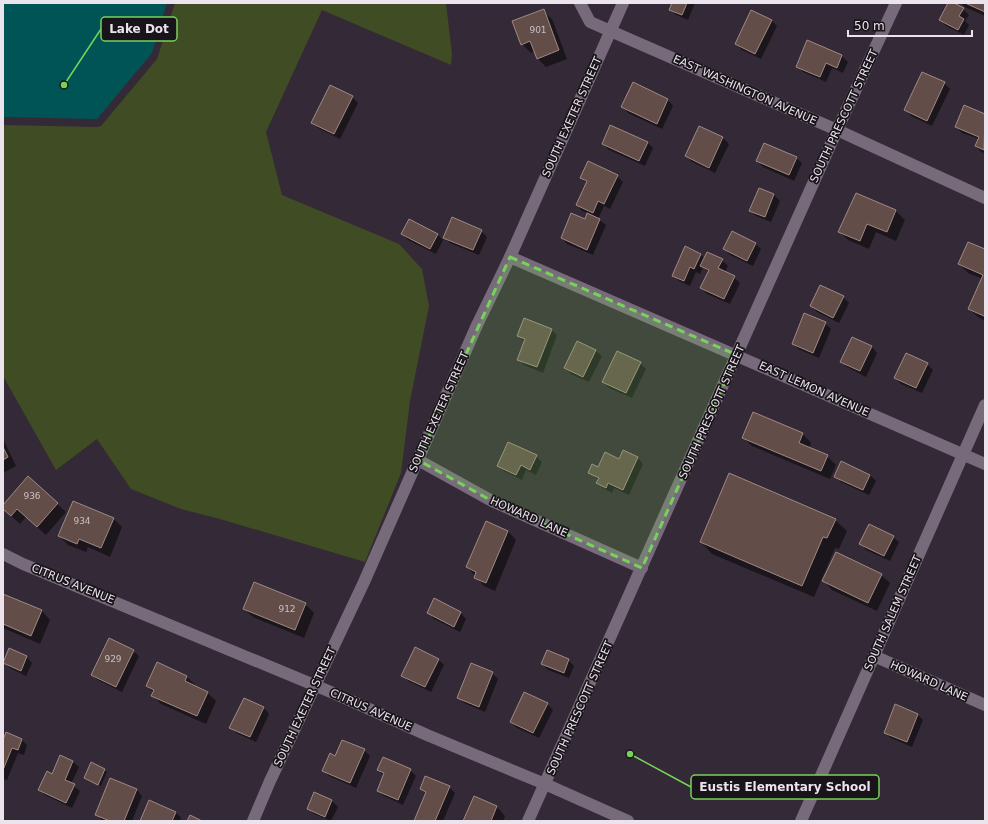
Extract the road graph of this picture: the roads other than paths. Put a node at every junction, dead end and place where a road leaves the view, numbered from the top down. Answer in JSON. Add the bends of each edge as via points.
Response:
{"nodes":[{"id":1,"x":580,"y":3,"type":"edge"},
{"id":2,"x":623,"y":3,"type":"edge"},
{"id":3,"x":896,"y":3,"type":"edge"},
{"id":4,"x":610,"y":30,"type":"junction"},
{"id":5,"x":837,"y":130,"type":"junction"},
{"id":6,"x":985,"y":198,"type":"edge"},
{"id":7,"x":510,"y":257,"type":"junction"},
{"id":8,"x":737,"y":355,"type":"junction"},
{"id":9,"x":985,"y":405,"type":"edge"},
{"id":10,"x":963,"y":454,"type":"junction"},
{"id":11,"x":418,"y":460,"type":"junction"},
{"id":12,"x":985,"y":464,"type":"edge"},
{"id":13,"x":3,"y":554,"type":"edge"},
{"id":14,"x":642,"y":568,"type":"junction"},
{"id":15,"x":874,"y":656,"type":"junction"},
{"id":16,"x":315,"y":686,"type":"junction"},
{"id":17,"x":985,"y":705,"type":"edge"},
{"id":18,"x":545,"y":784,"type":"junction"},
{"id":19,"x":253,"y":821,"type":"edge"},
{"id":20,"x":528,"y":821,"type":"edge"},
{"id":21,"x":628,"y":821,"type":"edge"},
{"id":22,"x":801,"y":821,"type":"edge"}],
"edges":[{"from":1,"to":4,"type":"street","name":"EAST WASHINGTON AVENUE","via":[[590,22]]},
{"from":2,"to":4,"type":"street","name":"SOUTH EXETER STREET"},
{"from":3,"to":5,"type":"street","name":"SOUTH PRESCOTT STREET"},
{"from":4,"to":5,"type":"street","name":"EAST WASHINGTON AVENUE"},
{"from":4,"to":7,"type":"street","name":"SOUTH EXETER STREET"},
{"from":5,"to":6,"type":"street","name":"EAST WASHINGTON AVENUE"},
{"from":5,"to":8,"type":"street","name":"SOUTH PRESCOTT STREET"},
{"from":7,"to":8,"type":"street","name":"EAST LEMON AVENUE"},
{"from":7,"to":11,"type":"street","name":"SOUTH EXETER STREET"},
{"from":8,"to":10,"type":"street","name":"EAST LEMON AVENUE"},
{"from":8,"to":14,"type":"street","name":"SOUTH PRESCOTT STREET"},
{"from":9,"to":10,"type":"street","name":"SOUTH SALEM STREET"},
{"from":10,"to":12,"type":"street","name":"EAST LEMON AVENUE"},
{"from":10,"to":15,"type":"street","name":"SOUTH SALEM STREET"},
{"from":11,"to":14,"type":"street","name":"HOWARD LANE","via":[[492,501]]},
{"from":11,"to":16,"type":"street","name":"SOUTH EXETER STREET"},
{"from":13,"to":16,"type":"street","name":"CITRUS AVENUE"},
{"from":14,"to":18,"type":"street","name":"SOUTH PRESCOTT STREET"},
{"from":15,"to":17,"type":"street","name":"HOWARD LANE"},
{"from":15,"to":22,"type":"street","name":"SOUTH SALEM STREET"},
{"from":16,"to":18,"type":"street","name":"CITRUS AVENUE"},
{"from":16,"to":19,"type":"street","name":"SOUTH EXETER STREET"},
{"from":18,"to":20,"type":"street","name":"SOUTH PRESCOTT STREET"},
{"from":18,"to":21,"type":"street","name":"CITRUS AVENUE"}]}
